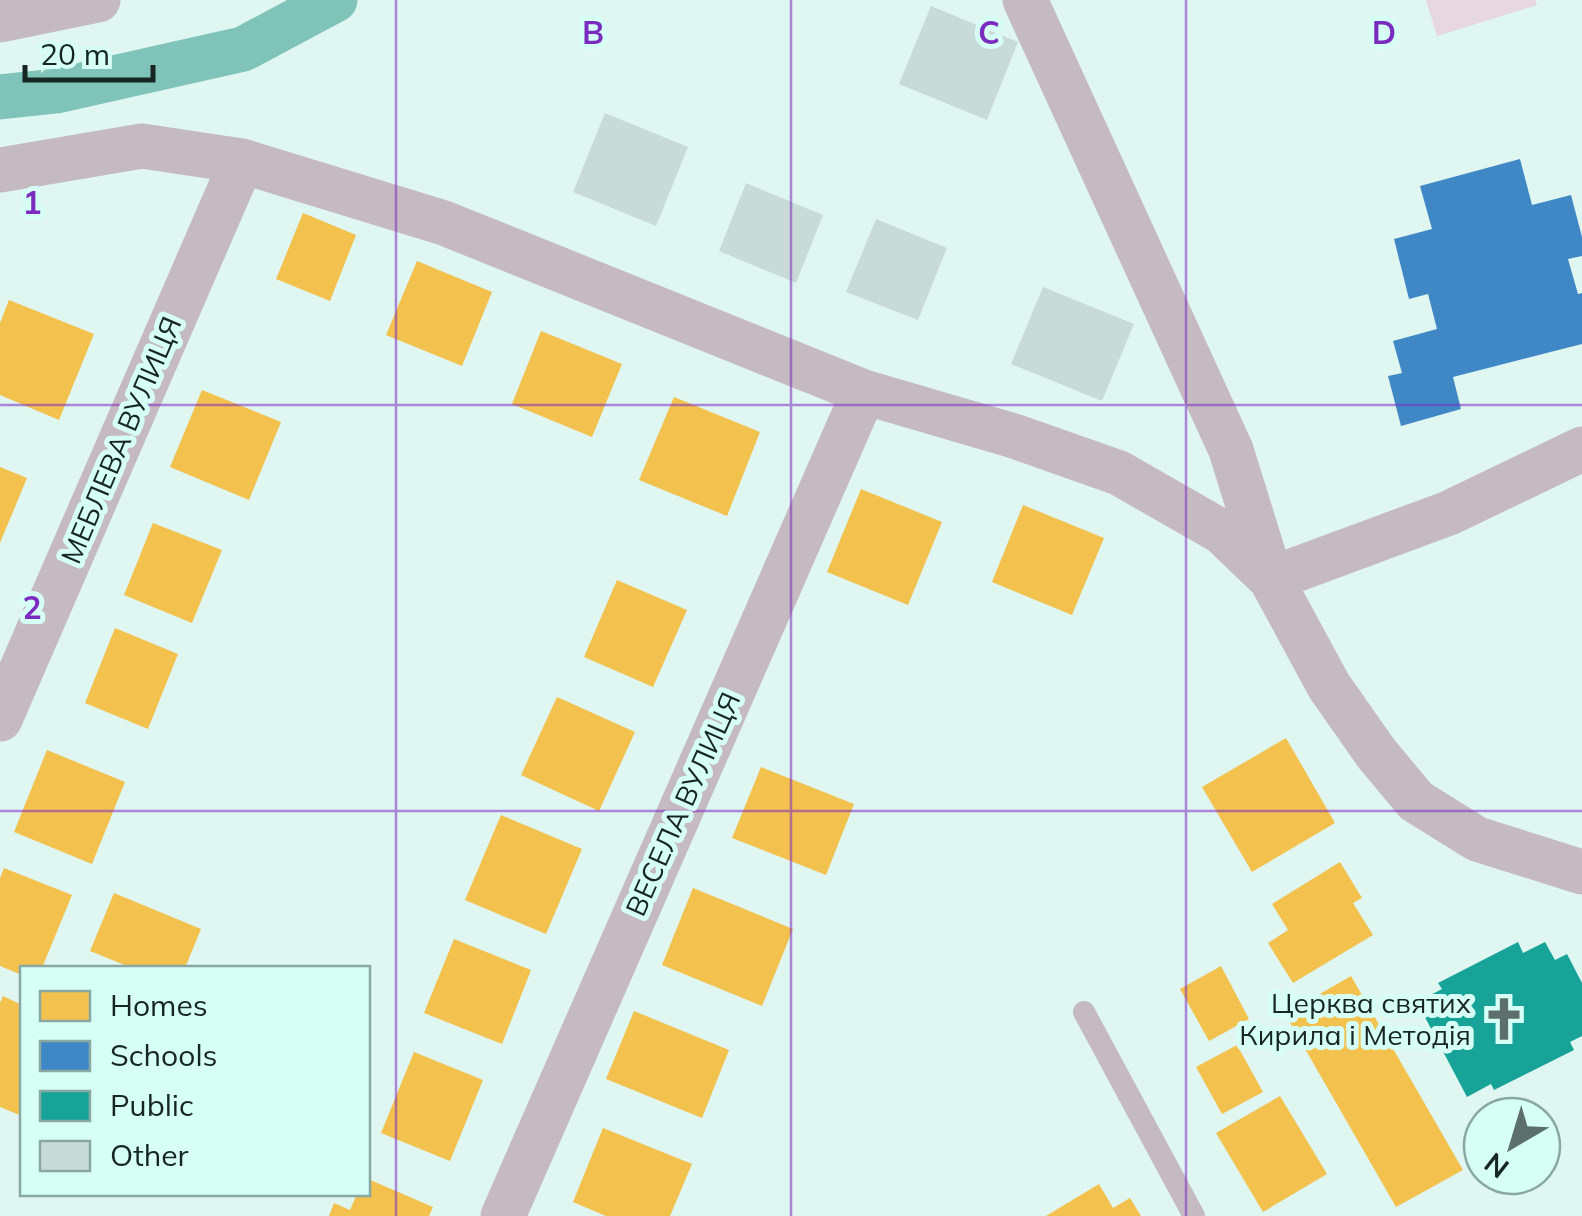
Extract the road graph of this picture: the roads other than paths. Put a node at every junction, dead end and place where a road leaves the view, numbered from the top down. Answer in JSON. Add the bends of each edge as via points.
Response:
{"nodes":[{"id":1,"x":98,"y":0,"type":"edge"},
{"id":2,"x":1025,"y":0,"type":"edge"},
{"id":3,"x":0,"y":20,"type":"edge"},
{"id":4,"x":242,"y":161,"type":"junction"},
{"id":5,"x":0,"y":170,"type":"edge"},
{"id":6,"x":864,"y":392,"type":"junction"},
{"id":7,"x":1582,"y":449,"type":"edge"},
{"id":8,"x":1272,"y":579,"type":"junction"},
{"id":9,"x":0,"y":720,"type":"edge"},
{"id":10,"x":1582,"y":872,"type":"edge"},
{"id":11,"x":1084,"y":1012,"type":"dead end"},
{"id":12,"x":503,"y":1216,"type":"edge"},
{"id":13,"x":1194,"y":1216,"type":"edge"}],
"edges":[{"from":1,"to":3,"type":"street"},
{"from":2,"to":8,"type":"street","via":[[1231,450]]},
{"from":4,"to":5,"type":"street","via":[[142,146]]},
{"from":4,"to":6,"type":"street","via":[[444,223]]},
{"from":4,"to":9,"type":"street","name":"МЕБЛЕВА ВУЛИЦЯ"},
{"from":6,"to":8,"type":"street","via":[[1119,473],[1222,532]]},
{"from":6,"to":12,"type":"street","name":"ВЕСЕЛА ВУЛИЦЯ"},
{"from":7,"to":8,"type":"street","via":[[1449,512]]},
{"from":8,"to":10,"type":"street","via":[[1329,686],[1416,801],[1477,839]]},
{"from":11,"to":13,"type":"lane"}]}
